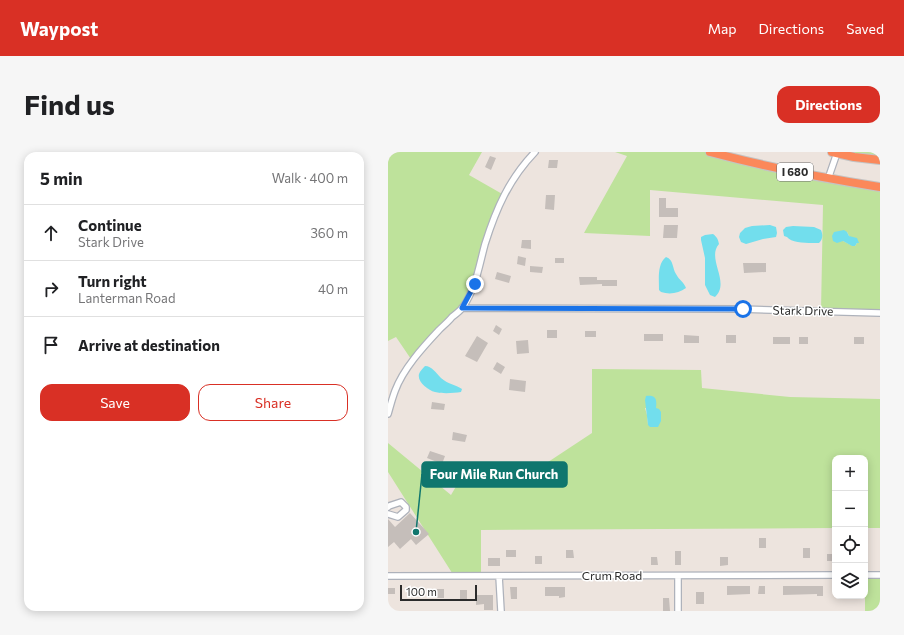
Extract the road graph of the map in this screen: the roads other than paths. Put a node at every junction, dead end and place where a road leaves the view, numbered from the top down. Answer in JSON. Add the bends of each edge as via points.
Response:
{"nodes":[{"id":1,"x":535,"y":152,"type":"edge"},
{"id":2,"x":710,"y":152,"type":"edge"},
{"id":3,"x":835,"y":153,"type":"edge"},
{"id":4,"x":880,"y":160,"type":"edge"},
{"id":5,"x":828,"y":178,"type":"junction"},
{"id":6,"x":880,"y":187,"type":"edge"},
{"id":7,"x":462,"y":308,"type":"junction"},
{"id":8,"x":880,"y":313,"type":"edge"},
{"id":9,"x":388,"y":414,"type":"edge"},
{"id":10,"x":388,"y":508,"type":"edge"},
{"id":11,"x":388,"y":514,"type":"edge"},
{"id":12,"x":832,"y":575,"type":"edge"},
{"id":13,"x":868,"y":575,"type":"edge"},
{"id":14,"x":880,"y":575,"type":"edge"},
{"id":15,"x":388,"y":576,"type":"edge"},
{"id":16,"x":499,"y":576,"type":"junction"},
{"id":17,"x":678,"y":576,"type":"junction"},
{"id":18,"x":501,"y":611,"type":"edge"},
{"id":19,"x":678,"y":611,"type":"edge"}],
"edges":[{"from":1,"to":7,"type":"street","via":[[520,169],[500,202],[475,284]]},
{"from":2,"to":5,"type":"highway","number":"I 680"},
{"from":3,"to":4,"type":"highway"},
{"from":3,"to":5,"type":"street"},
{"from":5,"to":6,"type":"highway","number":"I 680"},
{"from":7,"to":8,"type":"street","name":"Stark Drive","via":[[743,309]]},
{"from":7,"to":9,"type":"street","via":[[425,345],[403,374],[394,391]]},
{"from":10,"to":11,"type":"street","via":[[401,502],[406,507],[398,517]]},
{"from":12,"to":17,"type":"street","name":"Crum Road"},
{"from":13,"to":14,"type":"street"},
{"from":15,"to":16,"type":"street","name":"Crum Road"},
{"from":16,"to":17,"type":"street","name":"Crum Road"},
{"from":16,"to":18,"type":"street"},
{"from":17,"to":19,"type":"street"}]}
